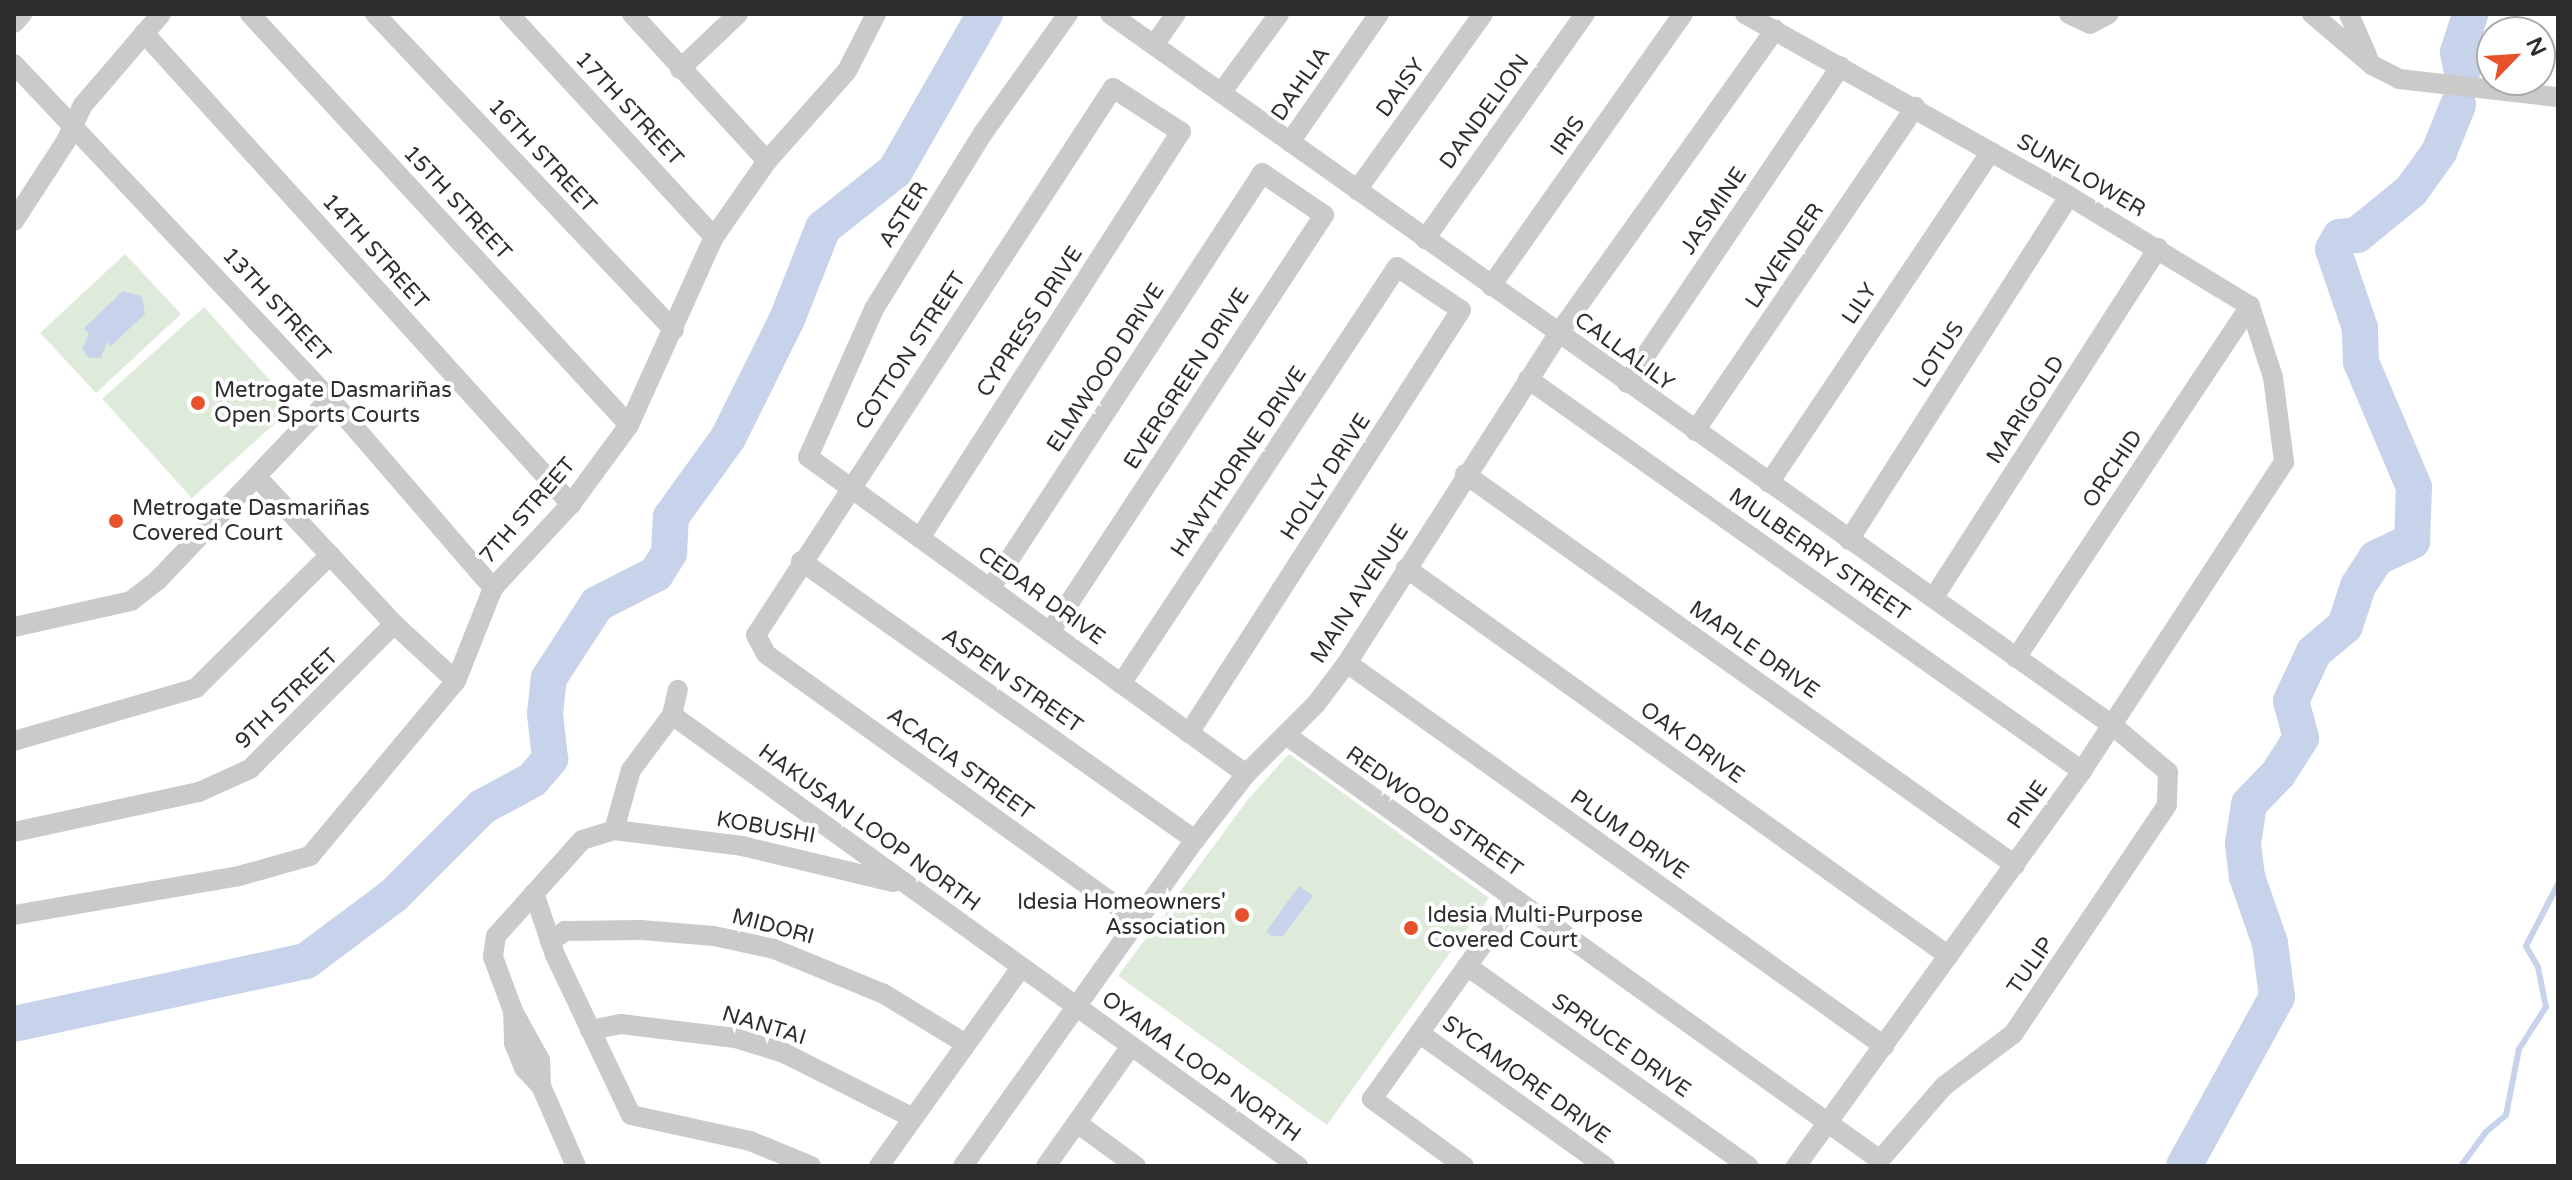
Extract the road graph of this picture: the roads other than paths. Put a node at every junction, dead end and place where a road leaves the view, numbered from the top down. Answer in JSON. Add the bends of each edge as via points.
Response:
{"nodes":[{"id":1,"x":22,"y":14,"type":"edge"},
{"id":2,"x":161,"y":14,"type":"edge"},
{"id":3,"x":250,"y":14,"type":"edge"},
{"id":4,"x":375,"y":14,"type":"edge"},
{"id":5,"x":509,"y":14,"type":"edge"},
{"id":6,"x":632,"y":14,"type":"edge"},
{"id":7,"x":738,"y":14,"type":"edge"},
{"id":8,"x":876,"y":14,"type":"edge"},
{"id":9,"x":1068,"y":14,"type":"edge"},
{"id":10,"x":1110,"y":14,"type":"edge"},
{"id":11,"x":1176,"y":14,"type":"edge"},
{"id":12,"x":1279,"y":14,"type":"edge"},
{"id":13,"x":1379,"y":14,"type":"edge"},
{"id":14,"x":1483,"y":14,"type":"edge"},
{"id":15,"x":1585,"y":14,"type":"edge"},
{"id":16,"x":1683,"y":14,"type":"edge"},
{"id":17,"x":1745,"y":14,"type":"edge"},
{"id":18,"x":2069,"y":14,"type":"edge"},
{"id":19,"x":2312,"y":14,"type":"edge"},
{"id":20,"x":2349,"y":14,"type":"edge"},
{"id":21,"x":2104,"y":18,"type":"edge"},
{"id":22,"x":14,"y":23,"type":"edge"},
{"id":23,"x":1775,"y":30,"type":"junction"},
{"id":24,"x":144,"y":33,"type":"junction"},
{"id":25,"x":1154,"y":45,"type":"junction"},
{"id":26,"x":14,"y":64,"type":"edge"},
{"id":27,"x":2372,"y":65,"type":"junction"},
{"id":28,"x":1841,"y":66,"type":"junction"},
{"id":29,"x":680,"y":69,"type":"junction"},
{"id":30,"x":1113,"y":88,"type":"joint"},
{"id":31,"x":1221,"y":93,"type":"junction"},
{"id":32,"x":2558,"y":97,"type":"edge"},
{"id":33,"x":1915,"y":107,"type":"junction"},
{"id":34,"x":74,"y":123,"type":"junction"},
{"id":35,"x":1290,"y":142,"type":"junction"},
{"id":36,"x":1991,"y":151,"type":"junction"},
{"id":37,"x":767,"y":161,"type":"junction"},
{"id":38,"x":1262,"y":173,"type":"joint"},
{"id":39,"x":1357,"y":190,"type":"junction"},
{"id":40,"x":2069,"y":196,"type":"junction"},
{"id":41,"x":14,"y":221,"type":"edge"},
{"id":42,"x":714,"y":237,"type":"junction"},
{"id":43,"x":1425,"y":239,"type":"junction"},
{"id":44,"x":2158,"y":248,"type":"junction"},
{"id":45,"x":1397,"y":267,"type":"joint"},
{"id":46,"x":1491,"y":286,"type":"junction"},
{"id":47,"x":2250,"y":306,"type":"junction"},
{"id":48,"x":674,"y":330,"type":"junction"},
{"id":49,"x":1558,"y":334,"type":"junction"},
{"id":50,"x":1528,"y":379,"type":"junction"},
{"id":51,"x":1627,"y":383,"type":"junction"},
{"id":52,"x":330,"y":399,"type":"junction"},
{"id":53,"x":629,"y":425,"type":"junction"},
{"id":54,"x":1695,"y":431,"type":"junction"},
{"id":55,"x":808,"y":457,"type":"joint"},
{"id":56,"x":1465,"y":474,"type":"junction"},
{"id":57,"x":258,"y":478,"type":"junction"},
{"id":58,"x":1769,"y":483,"type":"junction"},
{"id":59,"x":849,"y":487,"type":"junction"},
{"id":60,"x":571,"y":504,"type":"junction"},
{"id":61,"x":920,"y":538,"type":"junction"},
{"id":62,"x":1849,"y":540,"type":"junction"},
{"id":63,"x":330,"y":555,"type":"junction"},
{"id":64,"x":801,"y":561,"type":"junction"},
{"id":65,"x":1406,"y":568,"type":"junction"},
{"id":66,"x":493,"y":588,"type":"junction"},
{"id":67,"x":990,"y":589,"type":"junction"},
{"id":68,"x":1934,"y":597,"type":"junction"},
{"id":69,"x":394,"y":624,"type":"junction"},
{"id":70,"x":14,"y":627,"type":"edge"},
{"id":71,"x":1050,"y":632,"type":"junction"},
{"id":72,"x":757,"y":643,"type":"joint"},
{"id":73,"x":2016,"y":658,"type":"junction"},
{"id":74,"x":1347,"y":663,"type":"junction"},
{"id":75,"x":456,"y":681,"type":"junction"},
{"id":76,"x":1121,"y":684,"type":"junction"},
{"id":77,"x":678,"y":690,"type":"dead end"},
{"id":78,"x":672,"y":715,"type":"junction"},
{"id":79,"x":2112,"y":725,"type":"junction"},
{"id":80,"x":1189,"y":733,"type":"junction"},
{"id":81,"x":1286,"y":735,"type":"junction"},
{"id":82,"x":14,"y":741,"type":"edge"},
{"id":83,"x":2082,"y":771,"type":"junction"},
{"id":84,"x":1246,"y":774,"type":"junction"},
{"id":85,"x":614,"y":830,"type":"junction"},
{"id":86,"x":14,"y":832,"type":"edge"},
{"id":87,"x":1195,"y":840,"type":"junction"},
{"id":88,"x":2015,"y":865,"type":"junction"},
{"id":89,"x":907,"y":886,"type":"junction"},
{"id":90,"x":534,"y":893,"type":"junction"},
{"id":91,"x":1515,"y":899,"type":"junction"},
{"id":92,"x":14,"y":915,"type":"edge"},
{"id":93,"x":1138,"y":921,"type":"junction"},
{"id":94,"x":550,"y":942,"type":"junction"},
{"id":95,"x":1949,"y":956,"type":"junction"},
{"id":96,"x":1467,"y":966,"type":"junction"},
{"id":97,"x":1021,"y":968,"type":"junction"},
{"id":98,"x":1077,"y":1008,"type":"junction"},
{"id":99,"x":590,"y":1030,"type":"junction"},
{"id":100,"x":1419,"y":1033,"type":"junction"},
{"id":101,"x":966,"y":1044,"type":"junction"},
{"id":102,"x":1131,"y":1046,"type":"junction"},
{"id":103,"x":1884,"y":1046,"type":"junction"},
{"id":104,"x":913,"y":1118,"type":"junction"},
{"id":105,"x":1829,"y":1122,"type":"junction"},
{"id":106,"x":1077,"y":1123,"type":"junction"},
{"id":107,"x":576,"y":1166,"type":"edge"},
{"id":108,"x":811,"y":1166,"type":"edge"},
{"id":109,"x":879,"y":1166,"type":"edge"},
{"id":110,"x":963,"y":1166,"type":"edge"},
{"id":111,"x":1046,"y":1166,"type":"edge"},
{"id":112,"x":1136,"y":1166,"type":"edge"},
{"id":113,"x":1298,"y":1166,"type":"edge"},
{"id":114,"x":1464,"y":1166,"type":"edge"},
{"id":115,"x":1605,"y":1166,"type":"edge"},
{"id":116,"x":1748,"y":1166,"type":"edge"},
{"id":117,"x":1796,"y":1166,"type":"edge"}],
"edges":[{"from":1,"to":22,"type":"street"},
{"from":2,"to":24,"type":"street"},
{"from":3,"to":53,"type":"street","name":"15TH STREET"},
{"from":4,"to":48,"type":"street","name":"16TH STREET"},
{"from":5,"to":42,"type":"street","name":"17TH STREET"},
{"from":6,"to":29,"type":"street"},
{"from":7,"to":29,"type":"street"},
{"from":8,"to":37,"type":"street","name":"7TH STREET","via":[[847,71]]},
{"from":9,"to":55,"type":"street","name":"ASTER","via":[[983,133],[874,309]]},
{"from":10,"to":25,"type":"street","name":"CALLALILY"},
{"from":11,"to":25,"type":"street"},
{"from":12,"to":31,"type":"street"},
{"from":13,"to":35,"type":"street","name":"DAHLIA"},
{"from":14,"to":39,"type":"street","name":"DAISY"},
{"from":15,"to":43,"type":"street","name":"DANDELION"},
{"from":16,"to":46,"type":"street","name":"IRIS"},
{"from":17,"to":23,"type":"street","name":"SUNFLOWER"},
{"from":18,"to":21,"type":"street","via":[[2090,24]]},
{"from":19,"to":27,"type":"street"},
{"from":20,"to":27,"type":"street"},
{"from":23,"to":28,"type":"street","name":"SUNFLOWER"},
{"from":23,"to":49,"type":"street","name":"MAIN AVENUE"},
{"from":24,"to":34,"type":"street"},
{"from":24,"to":60,"type":"street","name":"14TH STREET"},
{"from":25,"to":31,"type":"street","name":"CALLALILY"},
{"from":26,"to":34,"type":"street","name":"13TH STREET"},
{"from":27,"to":32,"type":"street","via":[[2428,85]]},
{"from":28,"to":33,"type":"street","name":"SUNFLOWER"},
{"from":28,"to":51,"type":"street","name":"JASMINE"},
{"from":29,"to":37,"type":"street"},
{"from":30,"to":59,"type":"street","name":"COTTON STREET"},
{"from":30,"to":61,"type":"street","name":"CYPRESS DRIVE","via":[[1181,132]]},
{"from":31,"to":35,"type":"street","name":"CALLALILY"},
{"from":33,"to":36,"type":"street","name":"SUNFLOWER"},
{"from":33,"to":54,"type":"street","name":"LAVENDER"},
{"from":34,"to":41,"type":"street"},
{"from":34,"to":52,"type":"street","name":"13TH STREET"},
{"from":35,"to":39,"type":"street","name":"CALLALILY"},
{"from":36,"to":40,"type":"street","name":"SUNFLOWER"},
{"from":36,"to":58,"type":"street","name":"LILY"},
{"from":37,"to":42,"type":"street","name":"7TH STREET"},
{"from":38,"to":67,"type":"street","name":"ELMWOOD DRIVE"},
{"from":38,"to":71,"type":"street","name":"EVERGREEN DRIVE","via":[[1324,215]]},
{"from":39,"to":43,"type":"street","name":"CALLALILY"},
{"from":40,"to":44,"type":"street","name":"SUNFLOWER"},
{"from":40,"to":62,"type":"street","name":"LOTUS"},
{"from":42,"to":48,"type":"street","name":"7TH STREET"},
{"from":43,"to":46,"type":"street","name":"CALLALILY"},
{"from":44,"to":47,"type":"street","name":"SUNFLOWER"},
{"from":44,"to":68,"type":"street","name":"MARIGOLD"},
{"from":45,"to":76,"type":"street","name":"HAWTHORNE DRIVE"},
{"from":45,"to":80,"type":"street","name":"HOLLY DRIVE","via":[[1461,310]]},
{"from":46,"to":49,"type":"street","name":"CALLALILY"},
{"from":47,"to":73,"type":"street","name":"ORCHID"},
{"from":47,"to":79,"type":"street","name":"PINE","via":[[2273,377],[2284,462]]},
{"from":48,"to":53,"type":"street","name":"7TH STREET"},
{"from":49,"to":50,"type":"street","name":"MAIN AVENUE"},
{"from":49,"to":51,"type":"street","name":"CALLALILY"},
{"from":50,"to":56,"type":"street","name":"MAIN AVENUE"},
{"from":50,"to":83,"type":"street","name":"MULBERRY STREET"},
{"from":51,"to":54,"type":"street","name":"CALLALILY"},
{"from":52,"to":57,"type":"street"},
{"from":52,"to":66,"type":"street","name":"13TH STREET"},
{"from":53,"to":60,"type":"street","name":"7TH STREET"},
{"from":54,"to":58,"type":"street","name":"CALLALILY"},
{"from":55,"to":59,"type":"street","name":"CEDAR DRIVE"},
{"from":56,"to":65,"type":"street","name":"MAIN AVENUE"},
{"from":56,"to":88,"type":"street","name":"MAPLE DRIVE"},
{"from":57,"to":63,"type":"street"},
{"from":57,"to":70,"type":"street","via":[[131,601]]},
{"from":58,"to":62,"type":"street","name":"CALLALILY"},
{"from":59,"to":61,"type":"street","name":"CEDAR DRIVE"},
{"from":59,"to":64,"type":"street","name":"COTTON STREET"},
{"from":60,"to":66,"type":"street","name":"7TH STREET"},
{"from":61,"to":67,"type":"street","name":"CEDAR DRIVE"},
{"from":62,"to":68,"type":"street","name":"CALLALILY"},
{"from":63,"to":69,"type":"street"},
{"from":63,"to":82,"type":"street","via":[[196,688]]},
{"from":64,"to":72,"type":"street","name":"COTTON STREET","via":[[758,628]]},
{"from":64,"to":87,"type":"street","name":"ASPEN STREET"},
{"from":65,"to":74,"type":"street","name":"MAIN AVENUE"},
{"from":65,"to":95,"type":"street","name":"OAK DRIVE"},
{"from":66,"to":75,"type":"street","name":"7TH STREET"},
{"from":67,"to":71,"type":"street","name":"CEDAR DRIVE"},
{"from":68,"to":73,"type":"street","name":"CALLALILY"},
{"from":69,"to":75,"type":"street"},
{"from":69,"to":86,"type":"street","name":"9TH STREET","via":[[250,769],[199,792]]},
{"from":71,"to":76,"type":"street","name":"CEDAR DRIVE"},
{"from":72,"to":93,"type":"street","name":"ACACIA STREET"},
{"from":73,"to":79,"type":"street","name":"CALLALILY"},
{"from":74,"to":81,"type":"street","name":"MAIN AVENUE"},
{"from":74,"to":103,"type":"street","name":"PLUM DRIVE"},
{"from":75,"to":92,"type":"street","name":"7TH STREET","via":[[310,856],[239,876]]},
{"from":76,"to":80,"type":"street","name":"CEDAR DRIVE"},
{"from":77,"to":78,"type":"street"},
{"from":78,"to":85,"type":"street","via":[[631,770]]},
{"from":78,"to":89,"type":"street","name":"HAKUSAN LOOP NORTH"},
{"from":79,"to":83,"type":"street","name":"PINE"},
{"from":79,"to":105,"type":"street","name":"TULIP","via":[[2168,772],[2167,805],[2050,983],[2013,1034],[1944,1086],[1880,1160]]},
{"from":80,"to":84,"type":"street","name":"CEDAR DRIVE"},
{"from":81,"to":84,"type":"street","name":"MAIN AVENUE"},
{"from":81,"to":91,"type":"street","name":"REDWOOD STREET"},
{"from":83,"to":88,"type":"street","name":"PINE"},
{"from":84,"to":87,"type":"street","name":"MAIN AVENUE"},
{"from":85,"to":89,"type":"street","name":"KOBUSHI","via":[[797,856]]},
{"from":85,"to":90,"type":"street","via":[[582,840]]},
{"from":87,"to":93,"type":"street","name":"MAIN AVENUE"},
{"from":88,"to":95,"type":"street","name":"PINE"},
{"from":89,"to":97,"type":"street","name":"HAKUSAN LOOP NORTH"},
{"from":90,"to":94,"type":"street"},
{"from":90,"to":107,"type":"street","via":[[496,936],[493,957],[513,1011],[540,1060],[541,1086]]},
{"from":91,"to":96,"type":"street"},
{"from":91,"to":105,"type":"street","name":"REDWOOD STREET"},
{"from":93,"to":98,"type":"street","name":"MAIN AVENUE"},
{"from":94,"to":99,"type":"street"},
{"from":94,"to":101,"type":"street","name":"MIDORI","via":[[565,931],[641,930],[714,936],[774,949],[884,994]]},
{"from":95,"to":103,"type":"street","name":"PINE"},
{"from":96,"to":100,"type":"street"},
{"from":96,"to":116,"type":"street","name":"SPRUCE DRIVE"},
{"from":97,"to":98,"type":"street","name":"HAKUSAN LOOP NORTH"},
{"from":97,"to":101,"type":"street"},
{"from":98,"to":102,"type":"street","name":"OYAMA LOOP NORTH"},
{"from":98,"to":110,"type":"street","name":"MAIN AVENUE"},
{"from":99,"to":104,"type":"street","name":"NANTAI","via":[[621,1024],[735,1038],[784,1053]]},
{"from":99,"to":108,"type":"street","via":[[631,1115],[750,1141]]},
{"from":100,"to":114,"type":"street","via":[[1372,1099]]},
{"from":100,"to":115,"type":"street","name":"SYCAMORE DRIVE"},
{"from":101,"to":104,"type":"street"},
{"from":102,"to":106,"type":"street"},
{"from":102,"to":113,"type":"street","name":"OYAMA LOOP NORTH"},
{"from":103,"to":105,"type":"street","name":"PINE"},
{"from":104,"to":109,"type":"street"},
{"from":105,"to":117,"type":"street","name":"PINE"},
{"from":106,"to":111,"type":"street"},
{"from":106,"to":112,"type":"street"}]}
